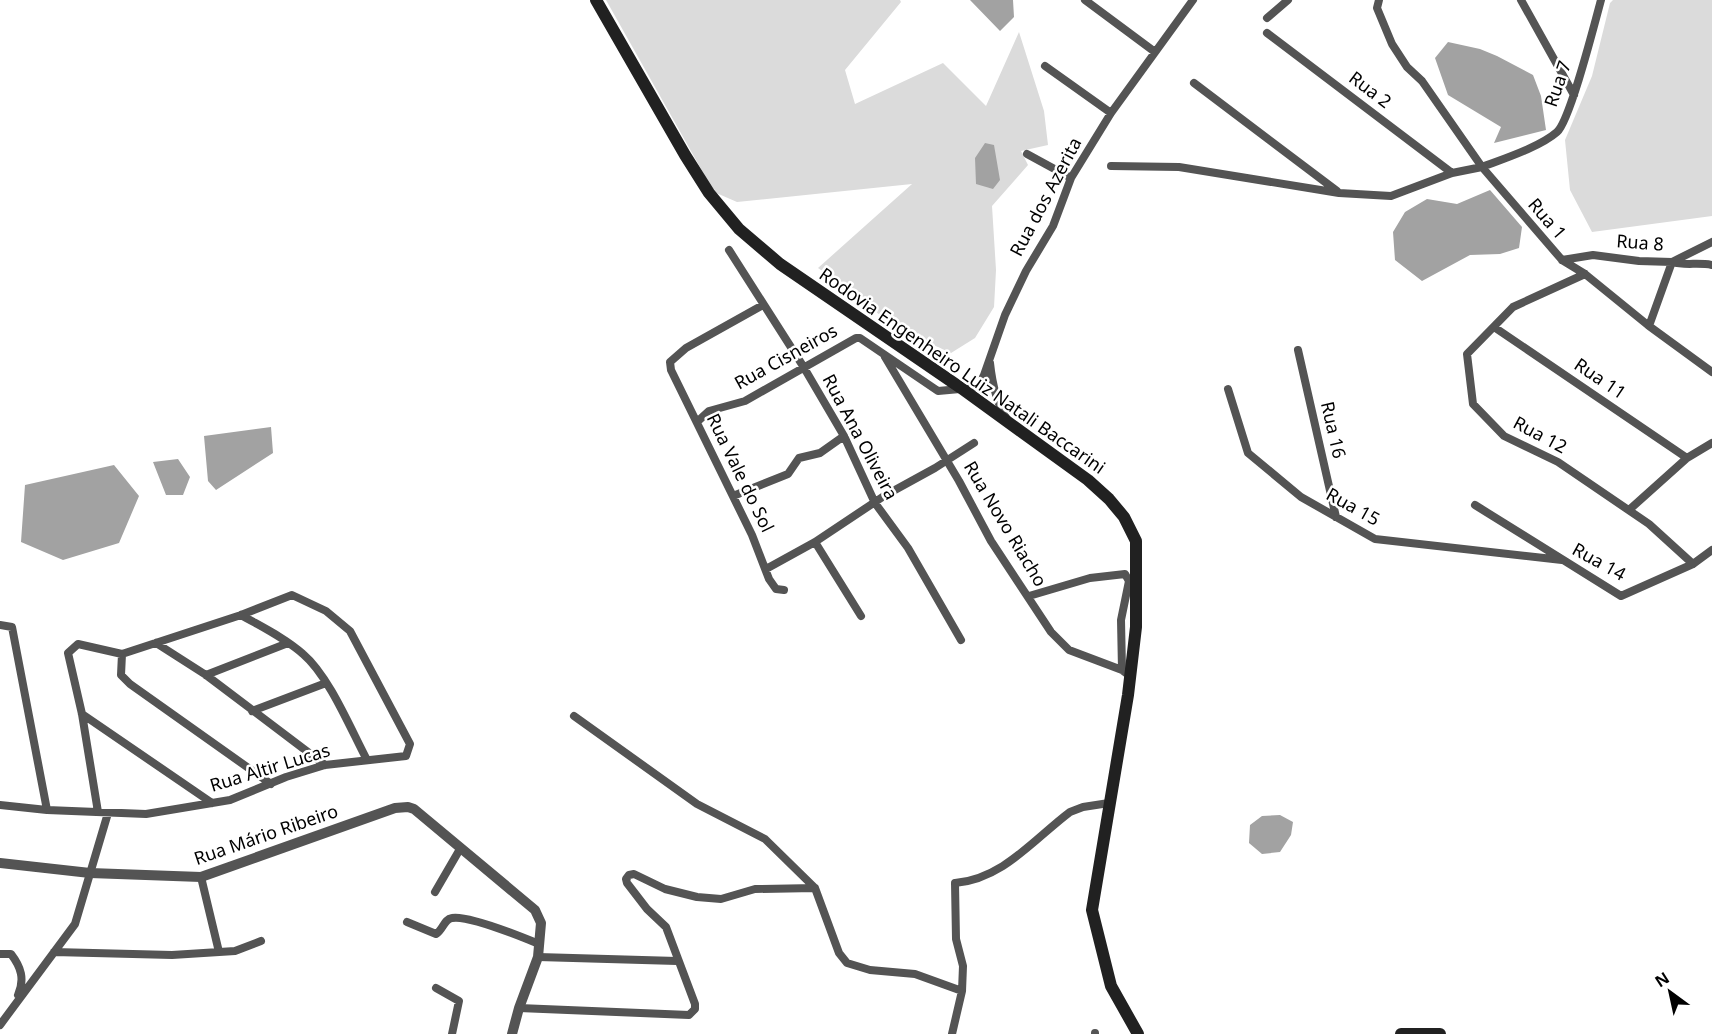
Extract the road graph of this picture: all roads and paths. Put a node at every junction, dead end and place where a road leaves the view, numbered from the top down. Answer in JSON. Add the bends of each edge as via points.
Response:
{"nodes":[{"id":1,"x":596,"y":0,"type":"edge"},
{"id":2,"x":1085,"y":0,"type":"edge"},
{"id":3,"x":1192,"y":0,"type":"edge"},
{"id":4,"x":1288,"y":0,"type":"edge"},
{"id":5,"x":1379,"y":0,"type":"edge"},
{"id":6,"x":1521,"y":0,"type":"edge"},
{"id":7,"x":1601,"y":0,"type":"edge"},
{"id":8,"x":1267,"y":18,"type":"dead end"},
{"id":9,"x":1267,"y":33,"type":"dead end"},
{"id":10,"x":1155,"y":52,"type":"junction"},
{"id":11,"x":1045,"y":66,"type":"dead end"},
{"id":12,"x":1194,"y":83,"type":"dead end"},
{"id":13,"x":1574,"y":95,"type":"junction"},
{"id":14,"x":1111,"y":113,"type":"junction"},
{"id":15,"x":1027,"y":154,"type":"dead end"},
{"id":16,"x":1111,"y":166,"type":"dead end"},
{"id":17,"x":1482,"y":167,"type":"junction"},
{"id":18,"x":1452,"y":173,"type":"junction"},
{"id":19,"x":1071,"y":178,"type":"junction"},
{"id":20,"x":1340,"y":193,"type":"junction"},
{"id":21,"x":1712,"y":242,"type":"edge"},
{"id":22,"x":729,"y":250,"type":"dead end"},
{"id":23,"x":1562,"y":260,"type":"junction"},
{"id":24,"x":1672,"y":262,"type":"junction"},
{"id":25,"x":1712,"y":265,"type":"edge"},
{"id":26,"x":1585,"y":274,"type":"junction"},
{"id":27,"x":763,"y":305,"type":"junction"},
{"id":28,"x":1649,"y":326,"type":"junction"},
{"id":29,"x":1494,"y":327,"type":"junction"},
{"id":30,"x":1298,"y":350,"type":"dead end"},
{"id":31,"x":884,"y":354,"type":"junction"},
{"id":32,"x":989,"y":360,"type":"junction"},
{"id":33,"x":803,"y":366,"type":"junction"},
{"id":34,"x":1712,"y":372,"type":"edge"},
{"id":35,"x":961,"y":388,"type":"junction"},
{"id":36,"x":1228,"y":389,"type":"dead end"},
{"id":37,"x":697,"y":422,"type":"junction"},
{"id":38,"x":1012,"y":425,"type":"junction"},
{"id":39,"x":844,"y":436,"type":"junction"},
{"id":40,"x":974,"y":443,"type":"dead end"},
{"id":41,"x":1712,"y":443,"type":"edge"},
{"id":42,"x":1687,"y":458,"type":"junction"},
{"id":43,"x":947,"y":460,"type":"junction"},
{"id":44,"x":733,"y":496,"type":"junction"},
{"id":45,"x":875,"y":503,"type":"junction"},
{"id":46,"x":1475,"y":505,"type":"dead end"},
{"id":47,"x":1629,"y":510,"type":"junction"},
{"id":48,"x":1336,"y":517,"type":"junction"},
{"id":49,"x":815,"y":542,"type":"junction"},
{"id":50,"x":1712,"y":550,"type":"edge"},
{"id":51,"x":1562,"y":560,"type":"junction"},
{"id":52,"x":1693,"y":564,"type":"junction"},
{"id":53,"x":766,"y":568,"type":"junction"},
{"id":54,"x":784,"y":590,"type":"dead end"},
{"id":55,"x":1029,"y":596,"type":"junction"},
{"id":56,"x":241,"y":615,"type":"junction"},
{"id":57,"x":861,"y":616,"type":"dead end"},
{"id":58,"x":0,"y":625,"type":"edge"},
{"id":59,"x":961,"y":640,"type":"dead end"},
{"id":60,"x":156,"y":643,"type":"junction"},
{"id":61,"x":288,"y":643,"type":"junction"},
{"id":62,"x":122,"y":654,"type":"junction"},
{"id":63,"x":1126,"y":673,"type":"junction"},
{"id":64,"x":206,"y":675,"type":"junction"},
{"id":65,"x":326,"y":683,"type":"junction"},
{"id":66,"x":252,"y":711,"type":"junction"},
{"id":67,"x":82,"y":714,"type":"junction"},
{"id":68,"x":574,"y":716,"type":"dead end"},
{"id":69,"x":367,"y":760,"type":"junction"},
{"id":70,"x":325,"y":765,"type":"junction"},
{"id":71,"x":271,"y":784,"type":"junction"},
{"id":72,"x":212,"y":803,"type":"junction"},
{"id":73,"x":1109,"y":803,"type":"junction"},
{"id":74,"x":0,"y":805,"type":"edge"},
{"id":75,"x":47,"y":810,"type":"junction"},
{"id":76,"x":98,"y":812,"type":"junction"},
{"id":77,"x":108,"y":813,"type":"junction"},
{"id":78,"x":460,"y":849,"type":"junction"},
{"id":79,"x":0,"y":863,"type":"edge"},
{"id":80,"x":90,"y":873,"type":"junction"},
{"id":81,"x":201,"y":878,"type":"junction"},
{"id":82,"x":814,"y":888,"type":"junction"},
{"id":83,"x":435,"y":892,"type":"dead end"},
{"id":84,"x":407,"y":922,"type":"dead end"},
{"id":85,"x":261,"y":941,"type":"dead end"},
{"id":86,"x":540,"y":944,"type":"junction"},
{"id":87,"x":54,"y":952,"type":"junction"},
{"id":88,"x":219,"y":952,"type":"junction"},
{"id":89,"x":0,"y":954,"type":"edge"},
{"id":90,"x":538,"y":957,"type":"junction"},
{"id":91,"x":677,"y":961,"type":"junction"},
{"id":92,"x":436,"y":988,"type":"dead end"},
{"id":93,"x":962,"y":991,"type":"junction"},
{"id":94,"x":14,"y":1005,"type":"junction"},
{"id":95,"x":519,"y":1008,"type":"junction"},
{"id":96,"x":0,"y":1025,"type":"edge"},
{"id":97,"x":452,"y":1034,"type":"edge"},
{"id":98,"x":512,"y":1034,"type":"edge"},
{"id":99,"x":952,"y":1034,"type":"edge"},
{"id":100,"x":1138,"y":1034,"type":"edge"},
{"id":101,"x":1401,"y":1034,"type":"edge"},
{"id":102,"x":1440,"y":1034,"type":"edge"}],
"edges":[{"from":1,"to":35,"type":"main road","name":"Rodovia Engenheiro Luiz Natali Baccarini","via":[[691,165],[739,229],[780,264]]},
{"from":2,"to":10,"type":"street"},
{"from":3,"to":10,"type":"street","name":"Rua dos Azerita"},
{"from":4,"to":8,"type":"street"},
{"from":5,"to":17,"type":"street","name":"Rua 1","via":[[1377,9],[1392,44]]},
{"from":6,"to":13,"type":"street"},
{"from":7,"to":13,"type":"street","name":"Rua 7"},
{"from":9,"to":18,"type":"street","name":"Rua 2"},
{"from":10,"to":14,"type":"street","name":"Rua dos Azerita"},
{"from":11,"to":14,"type":"street"},
{"from":12,"to":20,"type":"street"},
{"from":13,"to":17,"type":"street","name":"Rua 7","via":[[1559,131]]},
{"from":14,"to":19,"type":"street","name":"Rua dos Azerita"},
{"from":15,"to":19,"type":"street"},
{"from":16,"to":20,"type":"street","via":[[1179,167]]},
{"from":17,"to":18,"type":"street"},
{"from":17,"to":23,"type":"street","name":"Rua 1"},
{"from":18,"to":20,"type":"street","via":[[1391,196]]},
{"from":19,"to":32,"type":"street","name":"Rua dos Azerita","via":[[1053,226],[1005,315]]},
{"from":21,"to":24,"type":"street","name":"Rua 8"},
{"from":22,"to":27,"type":"street","name":"Rua Ana Oliveira"},
{"from":23,"to":24,"type":"street","name":"Rua 8","via":[[1593,255]]},
{"from":23,"to":26,"type":"street","name":"Rua 1"},
{"from":24,"to":25,"type":"street"},
{"from":24,"to":28,"type":"street"},
{"from":26,"to":28,"type":"street","name":"Rua 1"},
{"from":26,"to":29,"type":"street","name":"Rua 12","via":[[1514,307]]},
{"from":27,"to":33,"type":"street","name":"Rua Ana Oliveira"},
{"from":27,"to":37,"type":"street","name":"Rua Vale do Sol","via":[[686,348],[670,362]]},
{"from":28,"to":34,"type":"street","name":"Rua 1"},
{"from":29,"to":42,"type":"street","name":"Rua 11"},
{"from":29,"to":47,"type":"street","name":"Rua 12","via":[[1467,354],[1473,404],[1504,436],[1558,462]]},
{"from":30,"to":48,"type":"street","name":"Rua 16"},
{"from":31,"to":33,"type":"street","name":"Rua Cisneiros","via":[[855,338]]},
{"from":31,"to":35,"type":"street","via":[[938,391]]},
{"from":31,"to":43,"type":"street","name":"Rua Novo Riacho"},
{"from":32,"to":35,"type":"street","name":"Rua dos Azerita","via":[[979,384]]},
{"from":32,"to":38,"type":"street","via":[[993,385]]},
{"from":33,"to":37,"type":"street","name":"Rua Cisneiros","via":[[745,401],[709,411]]},
{"from":33,"to":39,"type":"street","name":"Rua Ana Oliveira"},
{"from":35,"to":38,"type":"main road","name":"Rodovia Engenheiro Luiz Natali Baccarini"},
{"from":36,"to":48,"type":"street","name":"Rua 15","via":[[1248,453],[1301,497]]},
{"from":37,"to":44,"type":"street","name":"Rua Vale do Sol"},
{"from":38,"to":63,"type":"main road","name":"Rodovia Engenheiro Luiz Natali Baccarini","via":[[1109,499],[1136,541],[1136,627]]},
{"from":39,"to":44,"type":"street","via":[[820,453],[799,458],[788,474]]},
{"from":39,"to":45,"type":"street","name":"Rua Ana Oliveira"},
{"from":40,"to":43,"type":"street"},
{"from":41,"to":42,"type":"street"},
{"from":42,"to":47,"type":"street"},
{"from":43,"to":45,"type":"street"},
{"from":43,"to":55,"type":"street","name":"Rua Novo Riacho","via":[[991,540]]},
{"from":44,"to":53,"type":"street","name":"Rua Vale do Sol"},
{"from":45,"to":49,"type":"street"},
{"from":45,"to":59,"type":"street","name":"Rua Ana Oliveira","via":[[908,548]]},
{"from":46,"to":51,"type":"street","name":"Rua 14"},
{"from":47,"to":52,"type":"street","name":"Rua 12"},
{"from":48,"to":51,"type":"street","name":"Rua 15","via":[[1375,539]]},
{"from":49,"to":53,"type":"street"},
{"from":49,"to":57,"type":"street"},
{"from":50,"to":52,"type":"street","name":"Rua 14"},
{"from":51,"to":52,"type":"street","name":"Rua 14","via":[[1621,596]]},
{"from":53,"to":54,"type":"street","name":"Rua Vale do Sol","via":[[776,589]]},
{"from":55,"to":63,"type":"street","name":"Rua Novo Riacho","via":[[1051,632],[1069,650]]},
{"from":55,"to":63,"type":"street","via":[[1090,578],[1125,574],[1129,581],[1121,620]]},
{"from":56,"to":60,"type":"street"},
{"from":56,"to":61,"type":"street"},
{"from":56,"to":69,"type":"street","name":"Rua Altir Lucas","via":[[292,595],[326,611],[350,631],[410,744],[406,756]]},
{"from":58,"to":75,"type":"street","via":[[12,627]]},
{"from":60,"to":62,"type":"street"},
{"from":60,"to":64,"type":"street"},
{"from":61,"to":64,"type":"street"},
{"from":61,"to":65,"type":"street","via":[[305,655]]},
{"from":62,"to":67,"type":"street","via":[[78,644],[68,653]]},
{"from":62,"to":71,"type":"street","via":[[122,675],[130,684]]},
{"from":63,"to":73,"type":"main road","name":"Rodovia Engenheiro Luiz Natali Baccarini"},
{"from":64,"to":66,"type":"street"},
{"from":65,"to":66,"type":"street"},
{"from":65,"to":69,"type":"street"},
{"from":66,"to":70,"type":"street"},
{"from":67,"to":72,"type":"street"},
{"from":67,"to":76,"type":"street"},
{"from":68,"to":82,"type":"street","via":[[697,804],[765,839]]},
{"from":69,"to":70,"type":"street","name":"Rua Altir Lucas"},
{"from":70,"to":71,"type":"street","name":"Rua Altir Lucas"},
{"from":71,"to":72,"type":"street","name":"Rua Altir Lucas"},
{"from":72,"to":77,"type":"street","name":"Rua Altir Lucas","via":[[146,814]]},
{"from":73,"to":93,"type":"street","via":[[1070,812],[999,870],[955,883]]},
{"from":73,"to":100,"type":"main road","name":"Rodovia Engenheiro Luiz Natali Baccarini","via":[[1092,910],[1111,986]]},
{"from":74,"to":75,"type":"street","name":"Rua Altir Lucas"},
{"from":75,"to":76,"type":"street","name":"Rua Altir Lucas"},
{"from":76,"to":77,"type":"street","name":"Rua Altir Lucas"},
{"from":77,"to":80,"type":"street"},
{"from":78,"to":81,"type":"street","name":"Rua Mário Ribeiro","via":[[414,809],[395,808]]},
{"from":78,"to":83,"type":"street"},
{"from":78,"to":86,"type":"street","via":[[535,910],[541,923]]},
{"from":79,"to":80,"type":"street","name":"Rua Mário Ribeiro"},
{"from":80,"to":81,"type":"street","name":"Rua Mário Ribeiro"},
{"from":80,"to":87,"type":"street","via":[[75,924]]},
{"from":81,"to":88,"type":"street"},
{"from":82,"to":91,"type":"street","via":[[755,889],[721,898],[697,897],[629,875],[627,883],[666,927]]},
{"from":82,"to":93,"type":"street","via":[[839,953],[847,963],[870,970],[915,974]]},
{"from":84,"to":86,"type":"street","via":[[436,934],[453,917]]},
{"from":85,"to":88,"type":"street","via":[[235,951]]},
{"from":86,"to":90,"type":"street"},
{"from":87,"to":88,"type":"street"},
{"from":87,"to":94,"type":"street"},
{"from":89,"to":94,"type":"street","via":[[11,954],[23,978]]},
{"from":90,"to":91,"type":"street"},
{"from":90,"to":95,"type":"street"},
{"from":91,"to":95,"type":"street","via":[[695,1004],[689,1015]]},
{"from":92,"to":97,"type":"street","via":[[459,1001]]},
{"from":93,"to":99,"type":"street"},
{"from":94,"to":96,"type":"street"},
{"from":95,"to":98,"type":"street"},
{"from":101,"to":102,"type":"main road"}]}
